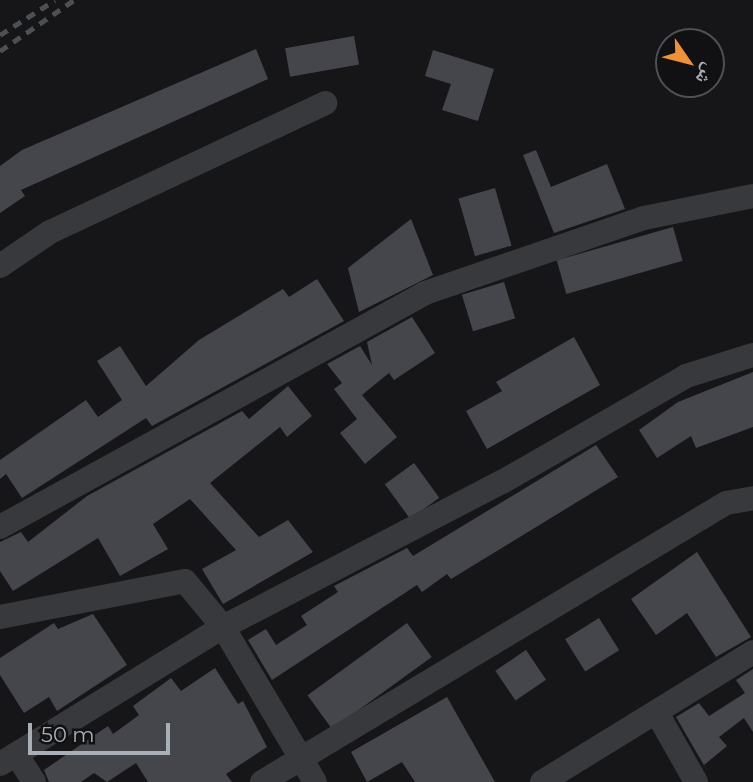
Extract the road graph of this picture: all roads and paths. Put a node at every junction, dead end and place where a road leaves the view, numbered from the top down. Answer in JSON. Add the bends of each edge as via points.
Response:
{"nodes":[{"id":1,"x":325,"y":103,"type":"dead end"},
{"id":2,"x":753,"y":196,"type":"edge"},
{"id":3,"x":0,"y":266,"type":"edge"},
{"id":4,"x":753,"y":355,"type":"edge"},
{"id":5,"x":753,"y":498,"type":"edge"},
{"id":6,"x":0,"y":527,"type":"edge"},
{"id":7,"x":0,"y":617,"type":"edge"},
{"id":8,"x":223,"y":627,"type":"junction"},
{"id":9,"x":753,"y":652,"type":"edge"},
{"id":10,"x":657,"y":713,"type":"junction"},
{"id":11,"x":301,"y":758,"type":"junction"},
{"id":12,"x":8,"y":759,"type":"edge"},
{"id":13,"x":34,"y":782,"type":"edge"},
{"id":14,"x":262,"y":782,"type":"edge"},
{"id":15,"x":315,"y":782,"type":"edge"},
{"id":16,"x":542,"y":782,"type":"edge"},
{"id":17,"x":696,"y":782,"type":"edge"}],
"edges":[{"from":1,"to":3,"type":"street","via":[[50,232]]},
{"from":2,"to":6,"type":"street","via":[[644,218],[425,293]]},
{"from":4,"to":8,"type":"street","via":[[686,376],[502,482]]},
{"from":5,"to":11,"type":"street","via":[[726,503]]},
{"from":7,"to":8,"type":"street","via":[[185,581]]},
{"from":8,"to":11,"type":"street"},
{"from":8,"to":12,"type":"street"},
{"from":9,"to":10,"type":"street"},
{"from":10,"to":16,"type":"street"},
{"from":10,"to":17,"type":"street"},
{"from":11,"to":14,"type":"street"},
{"from":11,"to":15,"type":"street"},
{"from":12,"to":13,"type":"street"}]}
